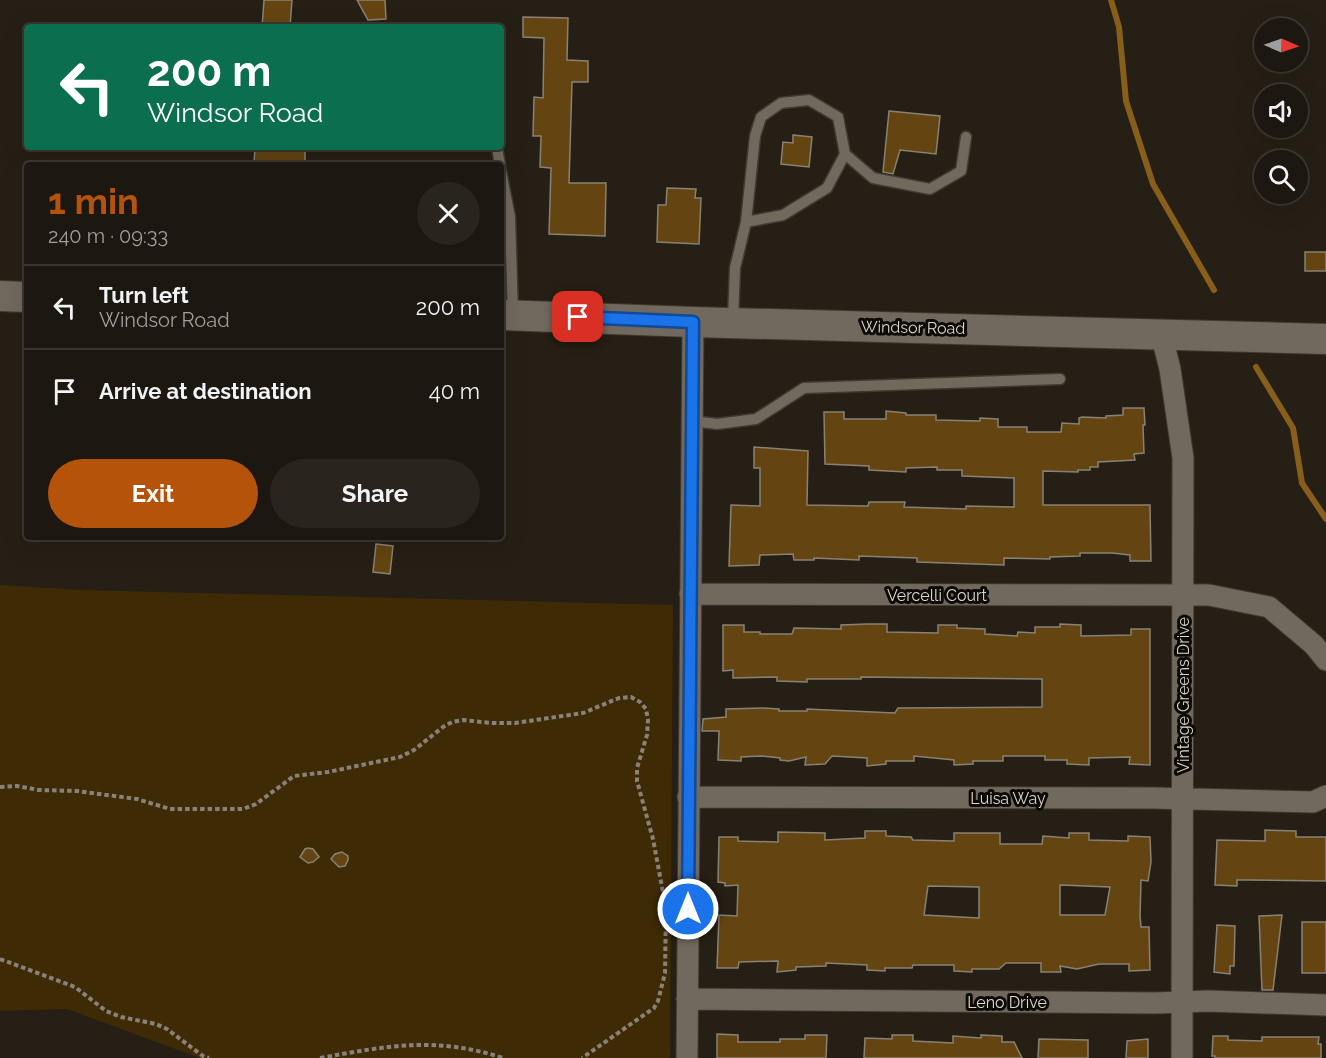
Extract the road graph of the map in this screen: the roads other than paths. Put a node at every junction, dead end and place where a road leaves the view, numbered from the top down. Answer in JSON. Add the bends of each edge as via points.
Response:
{"nodes":[{"id":1,"x":966,"y":137,"type":"dead end"},
{"id":2,"x":845,"y":154,"type":"junction"},
{"id":3,"x":504,"y":186,"type":"edge"},
{"id":4,"x":746,"y":222,"type":"junction"},
{"id":5,"x":0,"y":296,"type":"edge"},
{"id":6,"x":24,"y":297,"type":"edge"},
{"id":7,"x":507,"y":315,"type":"edge"},
{"id":8,"x":693,"y":322,"type":"junction"},
{"id":9,"x":733,"y":323,"type":"junction"},
{"id":10,"x":1161,"y":333,"type":"junction"},
{"id":11,"x":1326,"y":339,"type":"edge"},
{"id":12,"x":1060,"y":379,"type":"dead end"},
{"id":13,"x":692,"y":421,"type":"junction"},
{"id":14,"x":690,"y":594,"type":"junction"},
{"id":15,"x":1184,"y":595,"type":"junction"},
{"id":16,"x":1326,"y":660,"type":"edge"},
{"id":17,"x":1326,"y":796,"type":"edge"},
{"id":18,"x":688,"y":797,"type":"junction"},
{"id":19,"x":1182,"y":799,"type":"junction"},
{"id":20,"x":687,"y":999,"type":"junction"},
{"id":21,"x":1181,"y":1001,"type":"junction"},
{"id":22,"x":1326,"y":1005,"type":"edge"},
{"id":23,"x":687,"y":1058,"type":"edge"},
{"id":24,"x":1182,"y":1058,"type":"edge"}],
"edges":[{"from":1,"to":2,"type":"lane","via":[[961,171],[930,189],[873,178]]},
{"from":2,"to":4,"type":"lane","via":[[826,188],[783,215]]},
{"from":2,"to":4,"type":"lane","via":[[838,117],[809,100],[781,103],[761,117],[755,136]]},
{"from":3,"to":7,"type":"lane","via":[[510,217]]},
{"from":4,"to":9,"type":"lane","via":[[735,268]]},
{"from":5,"to":6,"type":"main road"},
{"from":7,"to":8,"type":"main road","name":"Windsor Road"},
{"from":8,"to":9,"type":"main road","name":"Windsor Road"},
{"from":8,"to":13,"type":"street"},
{"from":9,"to":10,"type":"main road","name":"Windsor Road"},
{"from":10,"to":11,"type":"main road","name":"Windsor Road"},
{"from":10,"to":15,"type":"street","name":"Vintage Greens Drive","via":[[1183,458]]},
{"from":12,"to":13,"type":"lane","via":[[804,388],[756,420],[717,424]]},
{"from":13,"to":14,"type":"street"},
{"from":14,"to":15,"type":"street","name":"Vercelli Court"},
{"from":14,"to":18,"type":"street"},
{"from":15,"to":16,"type":"street","name":"Vercelli Court","via":[[1209,595],[1269,607]]},
{"from":15,"to":19,"type":"street","name":"Vintage Greens Drive"},
{"from":17,"to":19,"type":"street","name":"Luisa Way","via":[[1313,802]]},
{"from":18,"to":19,"type":"street","name":"Luisa Way"},
{"from":18,"to":20,"type":"street"},
{"from":19,"to":21,"type":"street","name":"Vintage Greens Drive"},
{"from":20,"to":21,"type":"street","name":"Leno Drive"},
{"from":20,"to":23,"type":"street"},
{"from":21,"to":22,"type":"street","name":"Leno Drive"},
{"from":21,"to":24,"type":"street","name":"Vintage Greens Drive"}]}
